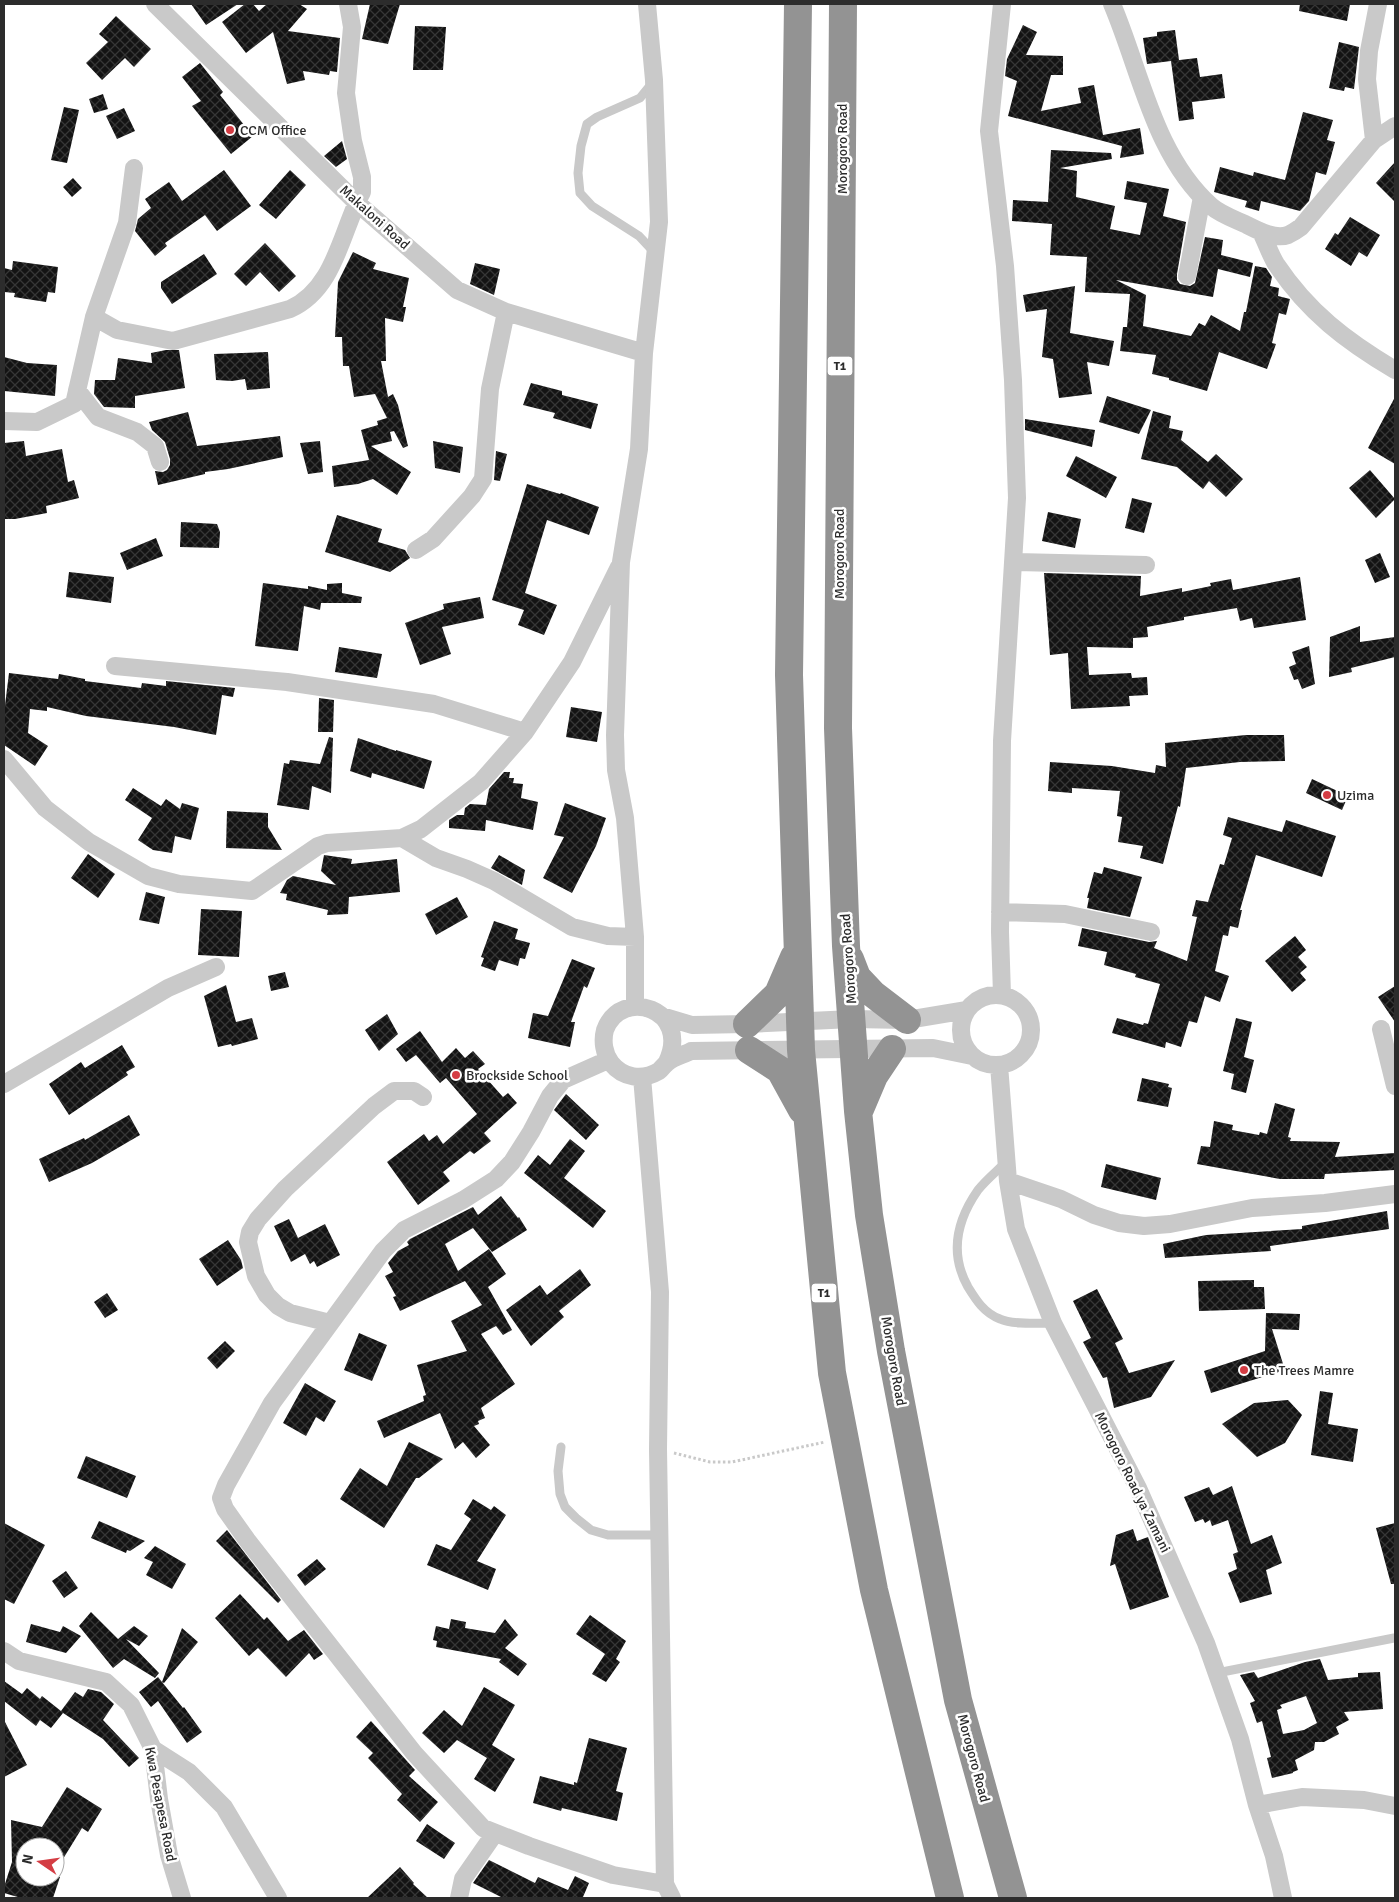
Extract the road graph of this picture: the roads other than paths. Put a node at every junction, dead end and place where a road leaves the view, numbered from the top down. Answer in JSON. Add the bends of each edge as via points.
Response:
{"nodes":[{"id":1,"x":155,"y":4,"type":"edge"},
{"id":2,"x":348,"y":4,"type":"edge"},
{"id":3,"x":648,"y":4,"type":"edge"},
{"id":4,"x":798,"y":4,"type":"edge"},
{"id":5,"x":843,"y":4,"type":"edge"},
{"id":6,"x":1002,"y":4,"type":"edge"},
{"id":7,"x":1112,"y":4,"type":"edge"},
{"id":8,"x":1378,"y":4,"type":"edge"},
{"id":9,"x":654,"y":80,"type":"junction"},
{"id":10,"x":1395,"y":126,"type":"edge"},
{"id":11,"x":1374,"y":140,"type":"junction"},
{"id":12,"x":134,"y":168,"type":"dead end"},
{"id":13,"x":1202,"y":197,"type":"junction"},
{"id":14,"x":356,"y":202,"type":"junction"},
{"id":15,"x":1262,"y":232,"type":"junction"},
{"id":16,"x":656,"y":254,"type":"junction"},
{"id":17,"x":1187,"y":276,"type":"dead end"},
{"id":18,"x":506,"y":312,"type":"junction"},
{"id":19,"x":94,"y":317,"type":"junction"},
{"id":20,"x":644,"y":353,"type":"junction"},
{"id":21,"x":1395,"y":370,"type":"edge"},
{"id":22,"x":77,"y":390,"type":"junction"},
{"id":23,"x":4,"y":421,"type":"edge"},
{"id":24,"x":160,"y":462,"type":"dead end"},
{"id":25,"x":416,"y":550,"type":"dead end"},
{"id":26,"x":621,"y":562,"type":"junction"},
{"id":27,"x":1013,"y":562,"type":"junction"},
{"id":28,"x":1146,"y":565,"type":"dead end"},
{"id":29,"x":115,"y":666,"type":"dead end"},
{"id":30,"x":525,"y":732,"type":"junction"},
{"id":31,"x":4,"y":759,"type":"edge"},
{"id":32,"x":402,"y":838,"type":"junction"},
{"id":33,"x":1000,"y":912,"type":"junction"},
{"id":34,"x":1151,"y":932,"type":"dead end"},
{"id":35,"x":635,"y":937,"type":"junction"},
{"id":36,"x":846,"y":946,"type":"junction"},
{"id":37,"x":797,"y":948,"type":"junction"},
{"id":38,"x":216,"y":967,"type":"dead end"},
{"id":39,"x":1002,"y":995,"type":"junction"},
{"id":40,"x":635,"y":1007,"type":"junction"},
{"id":41,"x":967,"y":1010,"type":"junction"},
{"id":42,"x":662,"y":1016,"type":"junction"},
{"id":43,"x":852,"y":1018,"type":"junction"},
{"id":44,"x":800,"y":1020,"type":"junction"},
{"id":45,"x":907,"y":1020,"type":"junction"},
{"id":46,"x":1381,"y":1028,"type":"dead end"},
{"id":47,"x":748,"y":1037,"type":"junction"},
{"id":48,"x":892,"y":1049,"type":"junction"},
{"id":49,"x":801,"y":1050,"type":"junction"},
{"id":50,"x":854,"y":1050,"type":"junction"},
{"id":51,"x":972,"y":1056,"type":"junction"},
{"id":52,"x":608,"y":1060,"type":"junction"},
{"id":53,"x":667,"y":1062,"type":"junction"},
{"id":54,"x":999,"y":1065,"type":"junction"},
{"id":55,"x":642,"y":1077,"type":"junction"},
{"id":56,"x":4,"y":1084,"type":"edge"},
{"id":57,"x":1395,"y":1086,"type":"edge"},
{"id":58,"x":423,"y":1097,"type":"dead end"},
{"id":59,"x":858,"y":1111,"type":"junction"},
{"id":60,"x":807,"y":1120,"type":"junction"},
{"id":61,"x":1007,"y":1161,"type":"junction"},
{"id":62,"x":1008,"y":1182,"type":"junction"},
{"id":63,"x":1395,"y":1194,"type":"edge"},
{"id":64,"x":330,"y":1323,"type":"junction"},
{"id":65,"x":1053,"y":1323,"type":"junction"},
{"id":66,"x":561,"y":1447,"type":"dead end"},
{"id":67,"x":660,"y":1535,"type":"junction"},
{"id":68,"x":1394,"y":1638,"type":"dead end"},
{"id":69,"x":4,"y":1651,"type":"edge"},
{"id":70,"x":1217,"y":1673,"type":"junction"},
{"id":71,"x":154,"y":1749,"type":"junction"},
{"id":72,"x":1258,"y":1804,"type":"junction"},
{"id":73,"x":1395,"y":1806,"type":"edge"},
{"id":74,"x":495,"y":1833,"type":"junction"},
{"id":75,"x":668,"y":1891,"type":"edge"},
{"id":76,"x":182,"y":1898,"type":"edge"},
{"id":77,"x":278,"y":1898,"type":"edge"},
{"id":78,"x":459,"y":1898,"type":"edge"},
{"id":79,"x":950,"y":1898,"type":"edge"},
{"id":80,"x":1013,"y":1898,"type":"edge"},
{"id":81,"x":1283,"y":1898,"type":"edge"}],
"edges":[{"from":1,"to":14,"type":"street","name":"Makaloni Road"},
{"from":2,"to":14,"type":"street","via":[[352,27],[346,93],[362,177],[362,192]]},
{"from":3,"to":9,"type":"street"},
{"from":4,"to":37,"type":"highway","number":"T1","via":[[789,675]]},
{"from":5,"to":36,"type":"highway","name":"Morogoro Road","number":"T1","via":[[838,728]]},
{"from":6,"to":27,"type":"street","via":[[989,131],[1005,266],[1013,380],[1016,498]]},
{"from":7,"to":13,"type":"street","via":[[1158,129],[1188,182]]},
{"from":8,"to":11,"type":"street","via":[[1367,78]]},
{"from":9,"to":16,"type":"street","via":[[659,222]]},
{"from":9,"to":16,"type":"lane","via":[[640,98],[597,116],[587,124],[580,146],[578,173],[580,193],[592,206],[639,236]]},
{"from":10,"to":11,"type":"street"},
{"from":11,"to":15,"type":"street","via":[[1301,227],[1287,236]]},
{"from":12,"to":19,"type":"street","via":[[128,223]]},
{"from":13,"to":15,"type":"street","via":[[1213,208]]},
{"from":13,"to":17,"type":"street"},
{"from":14,"to":18,"type":"street","name":"Makaloni Road","via":[[457,290]]},
{"from":14,"to":19,"type":"street","via":[[323,281],[301,304],[290,309],[173,341],[117,330]]},
{"from":15,"to":21,"type":"street","via":[[1275,263],[1314,313]]},
{"from":16,"to":20,"type":"street"},
{"from":18,"to":20,"type":"street","name":"Makaloni Road"},
{"from":18,"to":25,"type":"street","via":[[490,389],[482,479],[472,496],[432,539]]},
{"from":19,"to":22,"type":"street"},
{"from":20,"to":26,"type":"street","via":[[639,449]]},
{"from":22,"to":23,"type":"street","via":[[74,404],[36,422]]},
{"from":22,"to":24,"type":"street","via":[[98,417],[138,432],[155,446]]},
{"from":26,"to":30,"type":"street","via":[[572,662]]},
{"from":26,"to":35,"type":"street","via":[[616,770],[625,818]]},
{"from":27,"to":28,"type":"street"},
{"from":27,"to":33,"type":"street","via":[[1002,741]]},
{"from":29,"to":30,"type":"street","via":[[286,682],[434,704]]},
{"from":30,"to":32,"type":"street","via":[[481,782],[422,829]]},
{"from":31,"to":32,"type":"street","via":[[46,808],[89,842],[148,876],[180,884],[252,891],[318,846]]},
{"from":32,"to":35,"type":"street","via":[[436,858],[494,881],[572,927],[608,936]]},
{"from":33,"to":34,"type":"street","via":[[1064,914]]},
{"from":33,"to":39,"type":"street"},
{"from":35,"to":40,"type":"street"},
{"from":36,"to":43,"type":"highway","name":"Morogoro Road","number":"T1"},
{"from":36,"to":45,"type":"highway","via":[[857,977]]},
{"from":37,"to":44,"type":"highway","number":"T1"},
{"from":37,"to":47,"type":"highway","via":[[778,994]]},
{"from":38,"to":56,"type":"street","via":[[168,988]]},
{"from":39,"to":41,"type":"street","via":[[982,998]]},
{"from":39,"to":54,"type":"street","via":[[1023,1008],[1030,1021],[1031,1032],[1018,1058]]},
{"from":40,"to":42,"type":"street","via":[[654,1010]]},
{"from":40,"to":52,"type":"street","via":[[616,1014],[607,1026],[603,1041]]},
{"from":41,"to":45,"type":"street"},
{"from":41,"to":51,"type":"street","via":[[961,1029],[962,1039]]},
{"from":42,"to":47,"type":"street"},
{"from":42,"to":53,"type":"street","via":[[674,1043]]},
{"from":43,"to":44,"type":"street"},
{"from":43,"to":45,"type":"street"},
{"from":43,"to":50,"type":"highway","name":"Morogoro Road","number":"T1"},
{"from":44,"to":47,"type":"street"},
{"from":44,"to":49,"type":"highway","number":"T1"},
{"from":46,"to":57,"type":"street"},
{"from":47,"to":49,"type":"street"},
{"from":47,"to":53,"type":"street","via":[[691,1051]]},
{"from":47,"to":60,"type":"highway","via":[[780,1070]]},
{"from":48,"to":50,"type":"street"},
{"from":48,"to":51,"type":"street","via":[[933,1048]]},
{"from":48,"to":59,"type":"highway","via":[[874,1076]]},
{"from":49,"to":50,"type":"street"},
{"from":49,"to":60,"type":"highway","number":"T1"},
{"from":50,"to":59,"type":"highway","name":"Morogoro Road","number":"T1"},
{"from":51,"to":54,"type":"street","via":[[980,1062]]},
{"from":52,"to":55,"type":"street","via":[[623,1074]]},
{"from":52,"to":64,"type":"street","via":[[563,1080],[550,1096],[512,1162],[496,1179],[404,1230],[383,1250]]},
{"from":53,"to":55,"type":"street","via":[[660,1070]]},
{"from":54,"to":61,"type":"street","name":"Morogoro Road ya Zamani"},
{"from":55,"to":67,"type":"street","via":[[660,1292]]},
{"from":58,"to":64,"type":"street","via":[[414,1091],[394,1092],[374,1106],[285,1189],[250,1232],[248,1242],[256,1276],[267,1295],[290,1313]]},
{"from":59,"to":80,"type":"highway","name":"Morogoro Road","number":"T1","via":[[869,1215],[891,1351],[958,1700]]},
{"from":60,"to":79,"type":"highway","number":"T1","via":[[832,1373],[874,1590]]},
{"from":61,"to":62,"type":"street","name":"Morogoro Road ya Zamani"},
{"from":61,"to":65,"type":"lane","via":[[979,1189],[962,1218],[957,1243],[961,1274],[980,1306],[1000,1319]]},
{"from":62,"to":63,"type":"street","via":[[1061,1199],[1094,1215],[1144,1226],[1252,1208]]},
{"from":62,"to":65,"type":"street","name":"Morogoro Road ya Zamani","via":[[1016,1229]]},
{"from":64,"to":74,"type":"street","via":[[272,1403],[221,1498],[225,1509],[414,1752],[483,1828]]},
{"from":65,"to":70,"type":"street","name":"Morogoro Road ya Zamani","via":[[1138,1488]]},
{"from":66,"to":67,"type":"lane","via":[[560,1494],[564,1507],[576,1518],[591,1530],[608,1535]]},
{"from":67,"to":75,"type":"street"},
{"from":68,"to":70,"type":"lane"},
{"from":69,"to":71,"type":"street","name":"Kwa Pesapesa Road","via":[[19,1661],[106,1682],[131,1705]]},
{"from":70,"to":72,"type":"street","name":"Morogoro Road ya Zamani"},
{"from":71,"to":76,"type":"street","name":"Kwa Pesapesa Road","via":[[159,1799]]},
{"from":71,"to":77,"type":"street","via":[[189,1772],[224,1807]]},
{"from":72,"to":73,"type":"street","via":[[1302,1798],[1364,1800]]},
{"from":72,"to":81,"type":"street","name":"Morogoro Road ya Zamani"},
{"from":74,"to":75,"type":"street"},
{"from":74,"to":78,"type":"street","via":[[463,1878]]}]}
